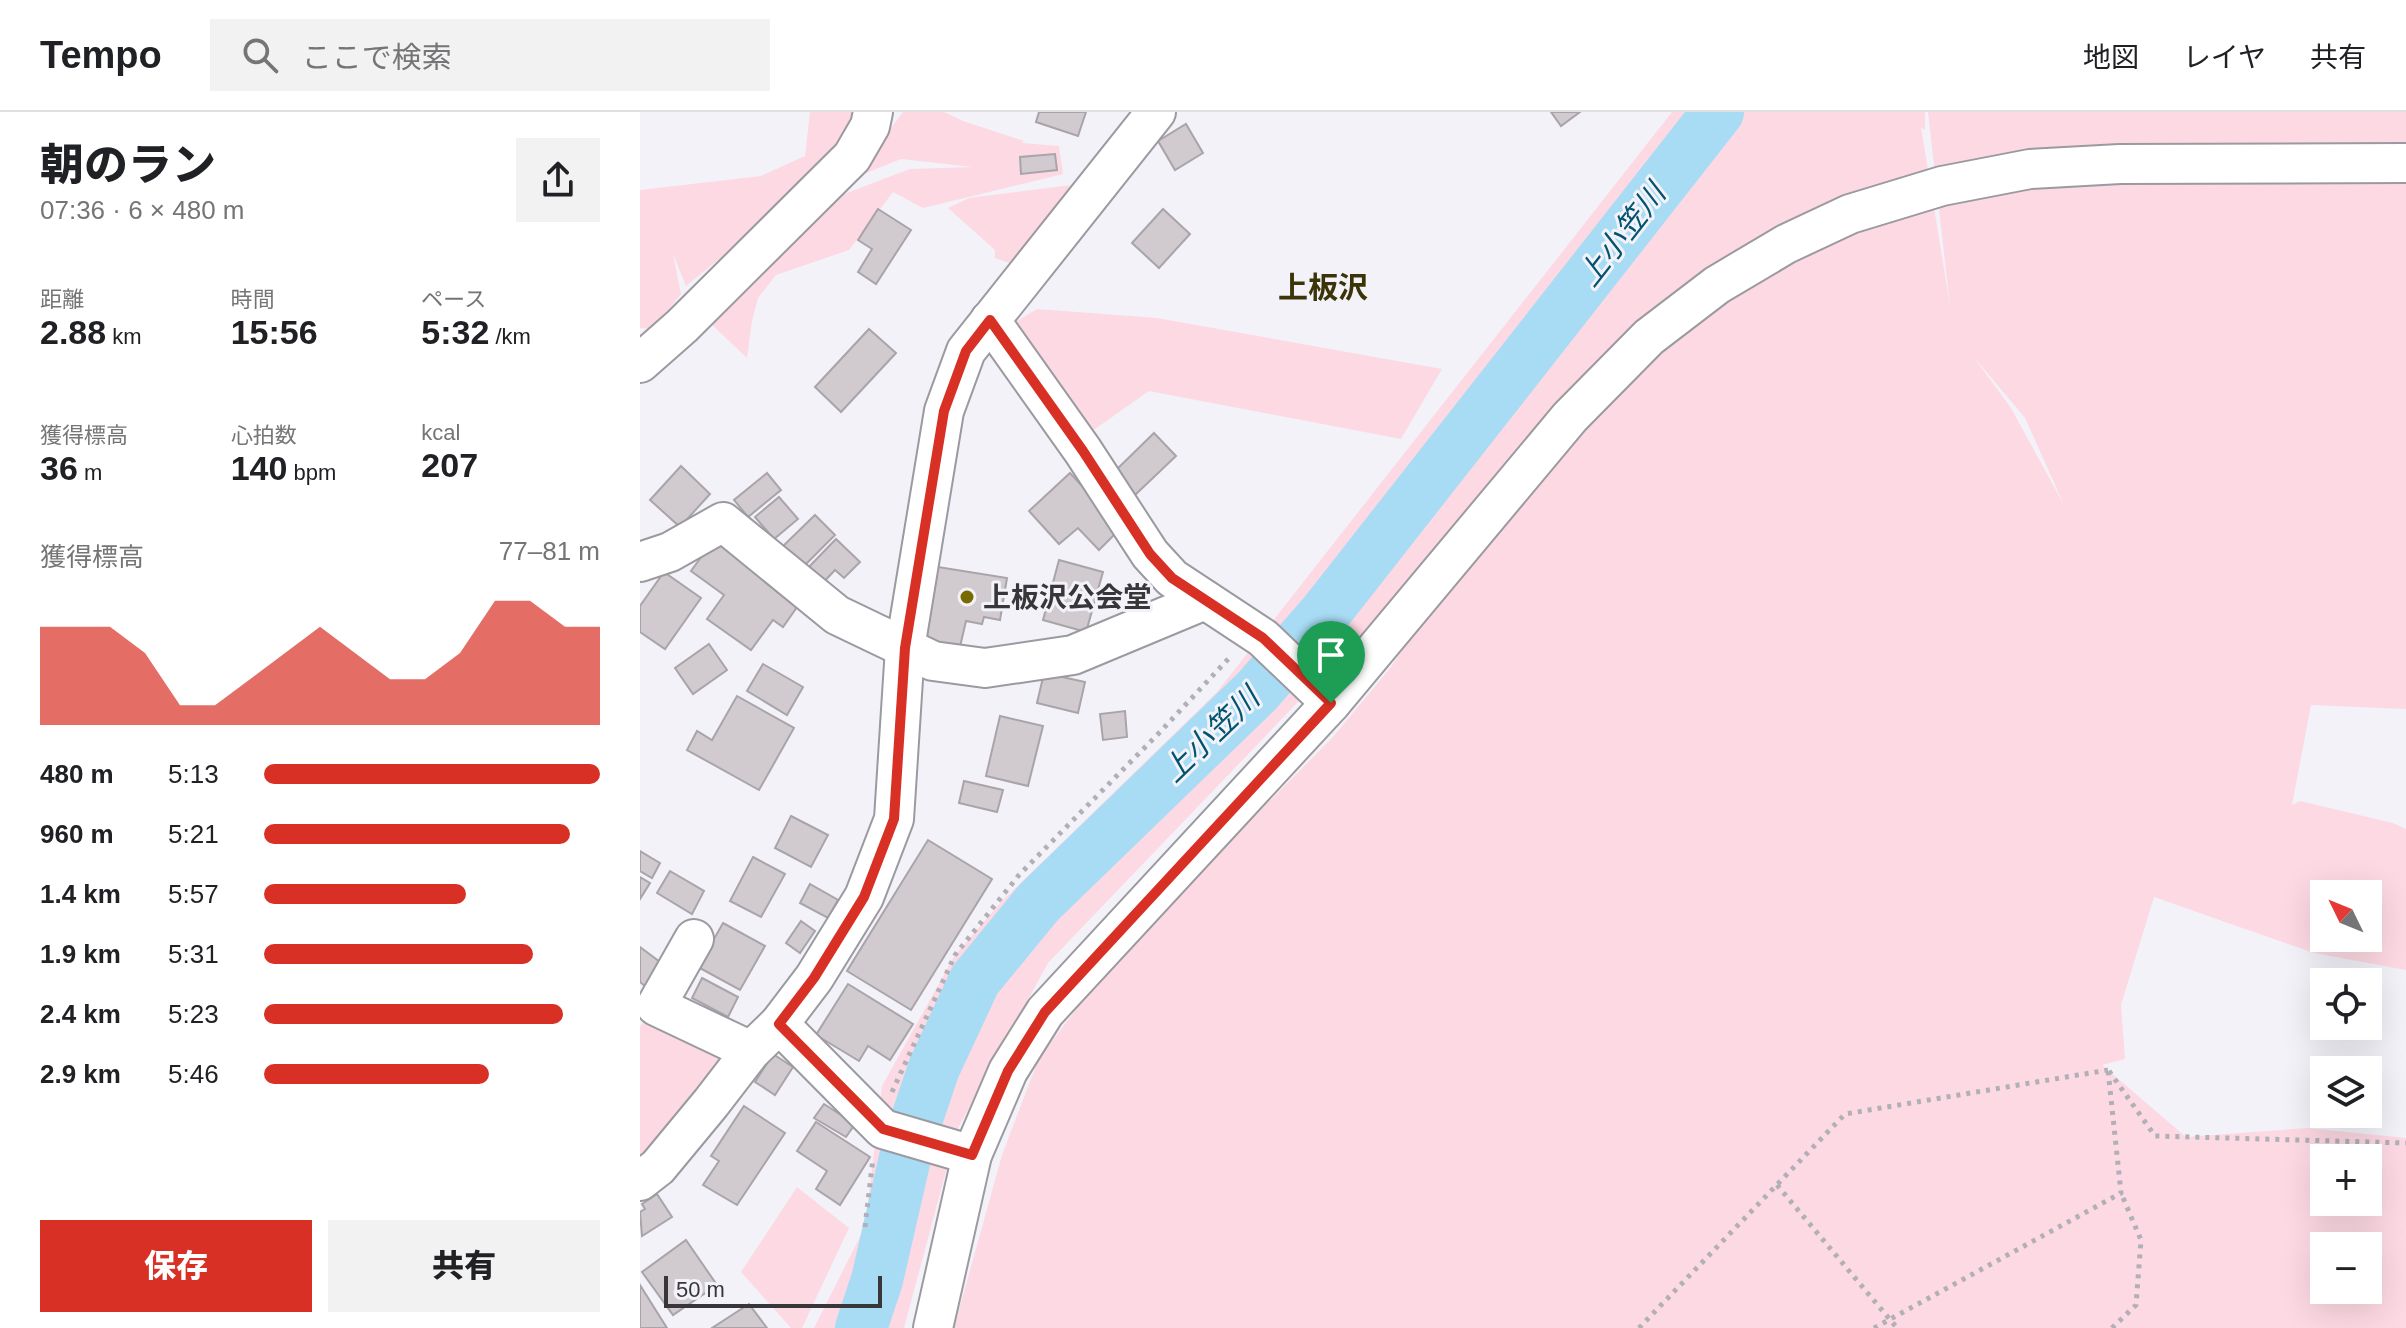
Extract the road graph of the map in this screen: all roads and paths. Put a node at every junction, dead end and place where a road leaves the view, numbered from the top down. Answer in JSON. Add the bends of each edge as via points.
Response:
{"nodes":[{"id":1,"x":873,"y":112,"type":"edge"},
{"id":2,"x":1156,"y":112,"type":"edge"},
{"id":3,"x":2406,"y":163,"type":"edge"},
{"id":4,"x":990,"y":320,"type":"junction"},
{"id":5,"x":682,"y":326,"type":"junction"},
{"id":6,"x":640,"y":330,"type":"edge"},
{"id":7,"x":640,"y":363,"type":"edge"},
{"id":8,"x":640,"y":562,"type":"edge"},
{"id":9,"x":1205,"y":600,"type":"junction"},
{"id":10,"x":1259,"y":635,"type":"junction"},
{"id":11,"x":905,"y":648,"type":"junction"},
{"id":12,"x":1331,"y":703,"type":"junction"},
{"id":13,"x":694,"y":939,"type":"dead end"},
{"id":14,"x":779,"y":1024,"type":"junction"},
{"id":15,"x":751,"y":1051,"type":"junction"},
{"id":16,"x":2108,"y":1070,"type":"junction"},
{"id":17,"x":880,"y":1126,"type":"junction"},
{"id":18,"x":2406,"y":1143,"type":"edge"},
{"id":19,"x":963,"y":1152,"type":"junction"},
{"id":20,"x":640,"y":1181,"type":"edge"},
{"id":21,"x":1777,"y":1185,"type":"junction"},
{"id":22,"x":2121,"y":1193,"type":"junction"},
{"id":23,"x":865,"y":1227,"type":"dead end"},
{"id":24,"x":1890,"y":1319,"type":"junction"},
{"id":25,"x":933,"y":1328,"type":"edge"},
{"id":26,"x":1639,"y":1328,"type":"edge"},
{"id":27,"x":1874,"y":1328,"type":"edge"},
{"id":28,"x":1897,"y":1328,"type":"edge"},
{"id":29,"x":2112,"y":1328,"type":"edge"}],
"edges":[{"from":1,"to":5,"type":"street","via":[[852,157]]},
{"from":2,"to":4,"type":"street"},
{"from":3,"to":12,"type":"street","via":[[2030,169],[1850,214],[1786,244],[1717,285],[1649,337],[1560,429]]},
{"from":4,"to":9,"type":"street","via":[[1150,554],[1172,578]]},
{"from":4,"to":11,"type":"street","via":[[966,351],[944,411]]},
{"from":5,"to":6,"type":"street"},
{"from":5,"to":7,"type":"street"},
{"from":8,"to":11,"type":"street","via":[[670,552],[723,522],[837,615]]},
{"from":9,"to":10,"type":"street"},
{"from":9,"to":11,"type":"street","via":[[1073,655],[985,668],[933,661]]},
{"from":10,"to":12,"type":"street"},
{"from":10,"to":17,"type":"path","via":[[1019,875],[955,955]]},
{"from":11,"to":14,"type":"street","via":[[894,819],[864,897]]},
{"from":12,"to":19,"type":"street","via":[[1045,1012]]},
{"from":13,"to":15,"type":"street","via":[[656,1006]]},
{"from":14,"to":15,"type":"street"},
{"from":14,"to":17,"type":"street"},
{"from":15,"to":20,"type":"street","via":[[658,1167]]},
{"from":16,"to":18,"type":"path","via":[[2155,1136]]},
{"from":16,"to":21,"type":"path","via":[[1845,1114]]},
{"from":16,"to":22,"type":"path"},
{"from":17,"to":19,"type":"street"},
{"from":17,"to":23,"type":"path"},
{"from":19,"to":25,"type":"street"},
{"from":21,"to":24,"type":"path"},
{"from":21,"to":26,"type":"path"},
{"from":22,"to":24,"type":"path"},
{"from":22,"to":29,"type":"path","via":[[2141,1240],[2136,1305]]},
{"from":24,"to":27,"type":"path"},
{"from":24,"to":28,"type":"path"}]}
